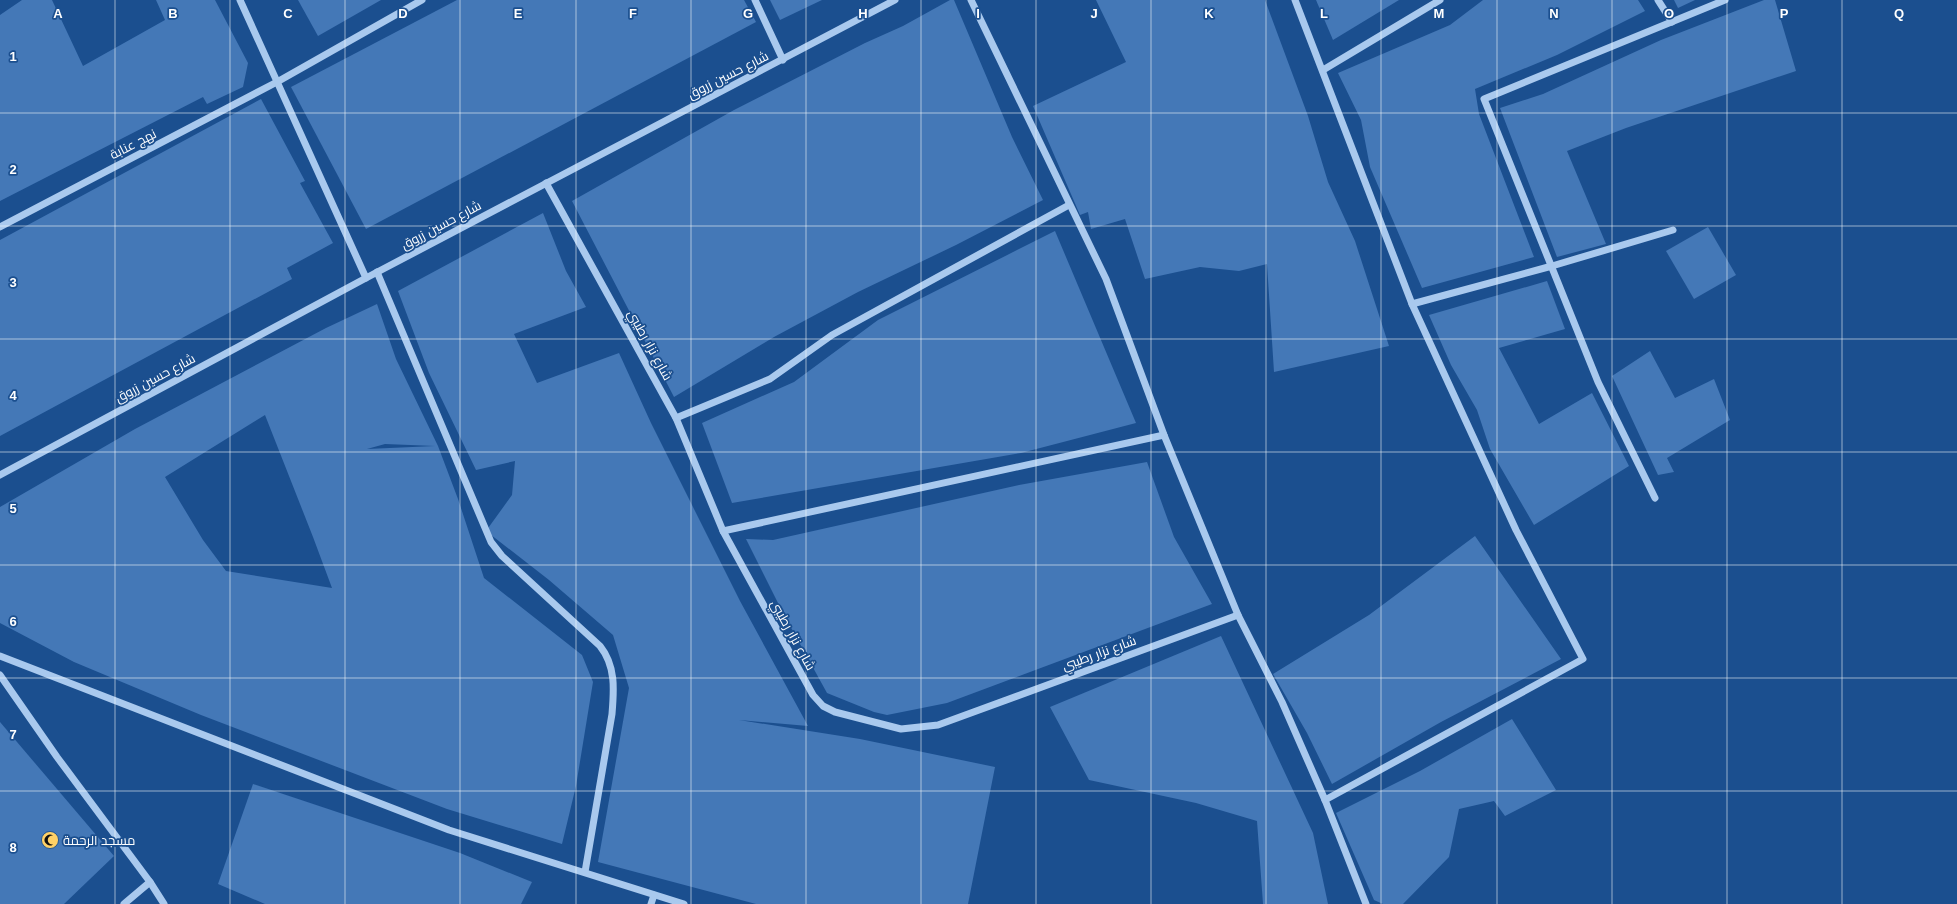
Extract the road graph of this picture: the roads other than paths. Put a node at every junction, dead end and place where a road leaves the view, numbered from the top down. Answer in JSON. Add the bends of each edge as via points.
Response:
{"nodes":[{"id":1,"x":240,"y":0,"type":"edge"},
{"id":2,"x":422,"y":0,"type":"edge"},
{"id":3,"x":755,"y":0,"type":"edge"},
{"id":4,"x":895,"y":0,"type":"edge"},
{"id":5,"x":971,"y":0,"type":"edge"},
{"id":6,"x":1295,"y":0,"type":"edge"},
{"id":7,"x":1440,"y":0,"type":"edge"},
{"id":8,"x":1658,"y":0,"type":"edge"},
{"id":9,"x":1725,"y":0,"type":"edge"},
{"id":10,"x":1672,"y":22,"type":"junction"},
{"id":11,"x":783,"y":60,"type":"junction"},
{"id":12,"x":1323,"y":70,"type":"junction"},
{"id":13,"x":277,"y":82,"type":"junction"},
{"id":14,"x":546,"y":183,"type":"junction"},
{"id":15,"x":1070,"y":205,"type":"junction"},
{"id":16,"x":0,"y":226,"type":"edge"},
{"id":17,"x":1673,"y":230,"type":"dead end"},
{"id":18,"x":1552,"y":266,"type":"junction"},
{"id":19,"x":378,"y":272,"type":"junction"},
{"id":20,"x":366,"y":278,"type":"junction"},
{"id":21,"x":1412,"y":304,"type":"junction"},
{"id":22,"x":676,"y":418,"type":"junction"},
{"id":23,"x":1164,"y":435,"type":"junction"},
{"id":24,"x":0,"y":475,"type":"edge"},
{"id":25,"x":1655,"y":498,"type":"dead end"},
{"id":26,"x":723,"y":531,"type":"junction"},
{"id":27,"x":1238,"y":615,"type":"junction"},
{"id":28,"x":0,"y":656,"type":"edge"},
{"id":29,"x":0,"y":675,"type":"edge"},
{"id":30,"x":2,"y":683,"type":"edge"},
{"id":31,"x":1325,"y":800,"type":"junction"},
{"id":32,"x":585,"y":872,"type":"junction"},
{"id":33,"x":150,"y":882,"type":"junction"},
{"id":34,"x":654,"y":895,"type":"junction"},
{"id":35,"x":124,"y":904,"type":"edge"},
{"id":36,"x":164,"y":904,"type":"edge"},
{"id":37,"x":651,"y":904,"type":"edge"},
{"id":38,"x":684,"y":904,"type":"edge"},
{"id":39,"x":1366,"y":904,"type":"edge"}],
"edges":[{"from":1,"to":13,"type":"street"},
{"from":2,"to":13,"type":"street","name":"نهج عنابة"},
{"from":3,"to":11,"type":"street"},
{"from":4,"to":11,"type":"street","name":"شارع حسين زروق"},
{"from":5,"to":15,"type":"street"},
{"from":6,"to":12,"type":"street"},
{"from":7,"to":12,"type":"street"},
{"from":8,"to":10,"type":"street"},
{"from":9,"to":10,"type":"street"},
{"from":10,"to":18,"type":"street","via":[[1484,99]]},
{"from":11,"to":14,"type":"street","name":"شارع حسين زروق"},
{"from":12,"to":21,"type":"street"},
{"from":13,"to":16,"type":"street","name":"نهج عنابة"},
{"from":13,"to":20,"type":"street"},
{"from":14,"to":19,"type":"street","name":"شارع حسين زروق"},
{"from":14,"to":22,"type":"street","name":"شارع نزار رطيبي"},
{"from":15,"to":22,"type":"street","via":[[832,335],[770,379]]},
{"from":15,"to":23,"type":"street","via":[[1106,279]]},
{"from":17,"to":18,"type":"street"},
{"from":18,"to":21,"type":"street"},
{"from":18,"to":25,"type":"street","via":[[1598,382]]},
{"from":19,"to":20,"type":"street","name":"شارع حسين زروق"},
{"from":19,"to":32,"type":"street","via":[[491,542],[502,556],[600,646],[606,653],[612,670],[612,714]]},
{"from":20,"to":24,"type":"street","name":"شارع حسين زروق"},
{"from":21,"to":31,"type":"street","via":[[1516,530],[1582,659]]},
{"from":22,"to":26,"type":"street","name":"شارع نزار رطيبي"},
{"from":23,"to":26,"type":"street"},
{"from":23,"to":27,"type":"street"},
{"from":26,"to":27,"type":"street","name":"شارع نزار رطيبي","via":[[813,696],[823,706],[835,712],[901,729],[938,725]]},
{"from":27,"to":31,"type":"street","via":[[1282,702]]},
{"from":28,"to":32,"type":"street","via":[[449,830]]},
{"from":29,"to":30,"type":"street"},
{"from":30,"to":33,"type":"street"},
{"from":31,"to":39,"type":"street"},
{"from":32,"to":34,"type":"street"},
{"from":33,"to":35,"type":"street"},
{"from":33,"to":36,"type":"street"},
{"from":34,"to":37,"type":"street"},
{"from":34,"to":38,"type":"street"}]}
